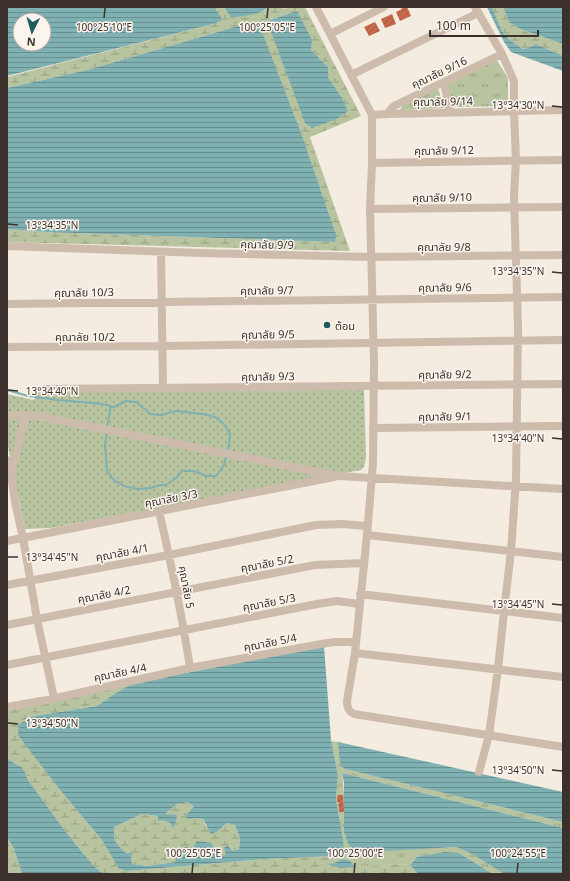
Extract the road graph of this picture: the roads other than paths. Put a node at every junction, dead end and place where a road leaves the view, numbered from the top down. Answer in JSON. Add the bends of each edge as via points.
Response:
{"nodes":[{"id":1,"x":316,"y":7,"type":"edge"},
{"id":2,"x":384,"y":7,"type":"edge"},
{"id":3,"x":477,"y":10,"type":"edge"},
{"id":4,"x":330,"y":34,"type":"junction"},
{"id":5,"x":502,"y":54,"type":"junction"},
{"id":6,"x":351,"y":75,"type":"junction"},
{"id":7,"x":444,"y":82,"type":"junction"},
{"id":8,"x":563,"y":110,"type":"edge"},
{"id":9,"x":514,"y":111,"type":"junction"},
{"id":10,"x":450,"y":112,"type":"junction"},
{"id":11,"x":387,"y":114,"type":"junction"},
{"id":12,"x":372,"y":115,"type":"junction"},
{"id":13,"x":516,"y":160,"type":"junction"},
{"id":14,"x":563,"y":160,"type":"edge"},
{"id":15,"x":372,"y":163,"type":"junction"},
{"id":16,"x":514,"y":207,"type":"junction"},
{"id":17,"x":563,"y":207,"type":"edge"},
{"id":18,"x":370,"y":209,"type":"junction"},
{"id":19,"x":7,"y":246,"type":"edge"},
{"id":20,"x":161,"y":252,"type":"junction"},
{"id":21,"x":563,"y":255,"type":"edge"},
{"id":22,"x":516,"y":256,"type":"junction"},
{"id":23,"x":372,"y":257,"type":"junction"},
{"id":24,"x":517,"y":297,"type":"junction"},
{"id":25,"x":563,"y":297,"type":"edge"},
{"id":26,"x":373,"y":299,"type":"junction"},
{"id":27,"x":162,"y":302,"type":"junction"},
{"id":28,"x":7,"y":304,"type":"edge"},
{"id":29,"x":563,"y":340,"type":"edge"},
{"id":30,"x":518,"y":341,"type":"junction"},
{"id":31,"x":373,"y":343,"type":"junction"},
{"id":32,"x":162,"y":346,"type":"junction"},
{"id":33,"x":7,"y":347,"type":"edge"},
{"id":34,"x":563,"y":384,"type":"edge"},
{"id":35,"x":517,"y":385,"type":"junction"},
{"id":36,"x":373,"y":386,"type":"junction"},
{"id":37,"x":163,"y":388,"type":"junction"},
{"id":38,"x":45,"y":389,"type":"dead end"},
{"id":39,"x":26,"y":415,"type":"junction"},
{"id":40,"x":7,"y":416,"type":"edge"},
{"id":41,"x":563,"y":426,"type":"edge"},
{"id":42,"x":517,"y":427,"type":"junction"},
{"id":43,"x":373,"y":428,"type":"junction"},
{"id":44,"x":7,"y":463,"type":"edge"},
{"id":45,"x":11,"y":474,"type":"junction"},
{"id":46,"x":339,"y":476,"type":"junction"},
{"id":47,"x":371,"y":478,"type":"junction"},
{"id":48,"x":516,"y":486,"type":"junction"},
{"id":49,"x":563,"y":489,"type":"edge"},
{"id":50,"x":11,"y":503,"type":"edge"},
{"id":51,"x":159,"y":511,"type":"junction"},
{"id":52,"x":367,"y":526,"type":"junction"},
{"id":53,"x":367,"y":535,"type":"junction"},
{"id":54,"x":23,"y":538,"type":"junction"},
{"id":55,"x":7,"y":541,"type":"edge"},
{"id":56,"x":511,"y":552,"type":"junction"},
{"id":57,"x":169,"y":555,"type":"junction"},
{"id":58,"x":563,"y":557,"type":"edge"},
{"id":59,"x":364,"y":563,"type":"junction"},
{"id":60,"x":31,"y":580,"type":"junction"},
{"id":61,"x":7,"y":585,"type":"edge"},
{"id":62,"x":176,"y":592,"type":"junction"},
{"id":63,"x":360,"y":594,"type":"junction"},
{"id":64,"x":359,"y":604,"type":"junction"},
{"id":65,"x":504,"y":611,"type":"junction"},
{"id":66,"x":563,"y":618,"type":"edge"},
{"id":67,"x":37,"y":619,"type":"junction"},
{"id":68,"x":7,"y":625,"type":"edge"},
{"id":69,"x":184,"y":630,"type":"junction"},
{"id":70,"x":355,"y":642,"type":"junction"},
{"id":71,"x":354,"y":653,"type":"junction"},
{"id":72,"x":45,"y":658,"type":"junction"},
{"id":73,"x":7,"y":665,"type":"edge"},
{"id":74,"x":190,"y":668,"type":"junction"},
{"id":75,"x":498,"y":669,"type":"junction"},
{"id":76,"x":563,"y":677,"type":"edge"},
{"id":77,"x":54,"y":698,"type":"junction"},
{"id":78,"x":7,"y":707,"type":"edge"},
{"id":79,"x":489,"y":735,"type":"junction"},
{"id":80,"x":563,"y":748,"type":"edge"},
{"id":81,"x":479,"y":772,"type":"dead end"}],
"edges":[{"from":1,"to":4,"type":"street"},
{"from":2,"to":4,"type":"street"},
{"from":3,"to":5,"type":"street"},
{"from":3,"to":6,"type":"street"},
{"from":4,"to":6,"type":"street"},
{"from":5,"to":7,"type":"street","name":"คุณาลัย 9/16"},
{"from":5,"to":9,"type":"street","via":[[514,81]]},
{"from":6,"to":12,"type":"street"},
{"from":7,"to":10,"type":"street"},
{"from":7,"to":11,"type":"street","name":"คุณาลัย 9/16","via":[[394,106]]},
{"from":8,"to":9,"type":"street","name":"คุณาลัย 9/14"},
{"from":9,"to":10,"type":"street","name":"คุณาลัย 9/14"},
{"from":9,"to":13,"type":"street"},
{"from":10,"to":11,"type":"street","name":"คุณาลัย 9/14"},
{"from":11,"to":12,"type":"street","name":"คุณาลัย 9/14"},
{"from":12,"to":15,"type":"street"},
{"from":13,"to":14,"type":"street","name":"คุณาลัย 9/12"},
{"from":13,"to":15,"type":"street","name":"คุณาลัย 9/12"},
{"from":13,"to":16,"type":"street"},
{"from":15,"to":18,"type":"street"},
{"from":16,"to":17,"type":"street","name":"คุณาลัย 9/10"},
{"from":16,"to":18,"type":"street","name":"คุณาลัย 9/10"},
{"from":16,"to":22,"type":"street"},
{"from":18,"to":23,"type":"street"},
{"from":19,"to":20,"type":"street","name":"คุณาลัย 9/9"},
{"from":20,"to":23,"type":"street","name":"คุณาลัย 9/9"},
{"from":20,"to":27,"type":"street"},
{"from":21,"to":22,"type":"street","name":"คุณาลัย 9/8"},
{"from":22,"to":23,"type":"street","name":"คุณาลัย 9/8"},
{"from":22,"to":24,"type":"street"},
{"from":23,"to":26,"type":"street"},
{"from":24,"to":25,"type":"street","name":"คุณาลัย 9/6"},
{"from":24,"to":26,"type":"street","name":"คุณาลัย 9/6"},
{"from":24,"to":30,"type":"street"},
{"from":26,"to":27,"type":"street","name":"คุณาลัย 9/7"},
{"from":26,"to":31,"type":"street"},
{"from":27,"to":28,"type":"street","name":"คุณาลัย 10/3"},
{"from":27,"to":32,"type":"street"},
{"from":29,"to":30,"type":"street","name":"คุณาลัย 9/5"},
{"from":30,"to":31,"type":"street","name":"คุณาลัย 9/5"},
{"from":30,"to":35,"type":"street"},
{"from":31,"to":32,"type":"street","name":"คุณาลัย 9/5"},
{"from":31,"to":36,"type":"street"},
{"from":32,"to":33,"type":"street","name":"คุณาลัย 10/2"},
{"from":32,"to":37,"type":"street"},
{"from":34,"to":35,"type":"street","name":"คุณาลัย 9/2"},
{"from":35,"to":36,"type":"street","name":"คุณาลัย 9/2"},
{"from":35,"to":42,"type":"street"},
{"from":36,"to":37,"type":"street","name":"คุณาลัย 9/3"},
{"from":36,"to":43,"type":"street"},
{"from":37,"to":38,"type":"street","name":"คุณาลัย 9/3"},
{"from":39,"to":40,"type":"street"},
{"from":39,"to":45,"type":"street"},
{"from":39,"to":46,"type":"street"},
{"from":41,"to":42,"type":"street","name":"คุณาลัย 9/1"},
{"from":42,"to":43,"type":"street","name":"คุณาลัย 9/1"},
{"from":42,"to":48,"type":"street"},
{"from":43,"to":47,"type":"street"},
{"from":44,"to":45,"type":"street"},
{"from":45,"to":50,"type":"street"},
{"from":46,"to":47,"type":"street"},
{"from":46,"to":51,"type":"street","name":"คุณาลัย 3/3"},
{"from":47,"to":48,"type":"street"},
{"from":47,"to":52,"type":"street"},
{"from":48,"to":49,"type":"street"},
{"from":48,"to":56,"type":"street"},
{"from":50,"to":54,"type":"street"},
{"from":51,"to":54,"type":"street","name":"คุณาลัย 3/3"},
{"from":51,"to":57,"type":"street","name":"คุณาลัย 5"},
{"from":52,"to":53,"type":"street"},
{"from":52,"to":57,"type":"street","name":"คุณาลัย 4/1","via":[[316,525]]},
{"from":53,"to":56,"type":"street"},
{"from":53,"to":59,"type":"street"},
{"from":54,"to":55,"type":"street","name":"คุณาลัย 3/3"},
{"from":54,"to":60,"type":"street"},
{"from":56,"to":58,"type":"street"},
{"from":56,"to":65,"type":"street"},
{"from":57,"to":60,"type":"street","name":"คุณาลัย 4/1"},
{"from":57,"to":62,"type":"street","name":"คุณาลัย 5"},
{"from":59,"to":62,"type":"street","name":"คุณาลัย 5/2","via":[[315,565]]},
{"from":59,"to":63,"type":"street"},
{"from":60,"to":61,"type":"street","name":"คุณาลัย 4/1"},
{"from":60,"to":67,"type":"street"},
{"from":62,"to":67,"type":"street","name":"คุณาลัย 4/2"},
{"from":62,"to":69,"type":"street","name":"คุณาลัย 5"},
{"from":63,"to":64,"type":"street"},
{"from":63,"to":65,"type":"street"},
{"from":64,"to":69,"type":"street","name":"คุณาลัย 5/3","via":[[326,602]]},
{"from":64,"to":70,"type":"street"},
{"from":65,"to":66,"type":"street"},
{"from":65,"to":75,"type":"street"},
{"from":67,"to":68,"type":"street","name":"คุณาลัย 4/2"},
{"from":67,"to":72,"type":"street"},
{"from":69,"to":72,"type":"street","name":"คุณาลัย 5/3"},
{"from":69,"to":74,"type":"street","name":"คุณาลัย 5"},
{"from":70,"to":71,"type":"street"},
{"from":70,"to":74,"type":"street","name":"คุณาลัย 5/4","via":[[321,644]]},
{"from":71,"to":75,"type":"street"},
{"from":71,"to":79,"type":"street","via":[[347,701],[350,712]]},
{"from":72,"to":73,"type":"street","name":"คุณาลัย 5/3"},
{"from":72,"to":77,"type":"street"},
{"from":74,"to":77,"type":"street","name":"คุณาลัย 4/4"},
{"from":75,"to":76,"type":"street"},
{"from":75,"to":79,"type":"street"},
{"from":77,"to":78,"type":"street","name":"คุณาลัย 4/4"},
{"from":79,"to":80,"type":"street"},
{"from":79,"to":81,"type":"street"}]}
